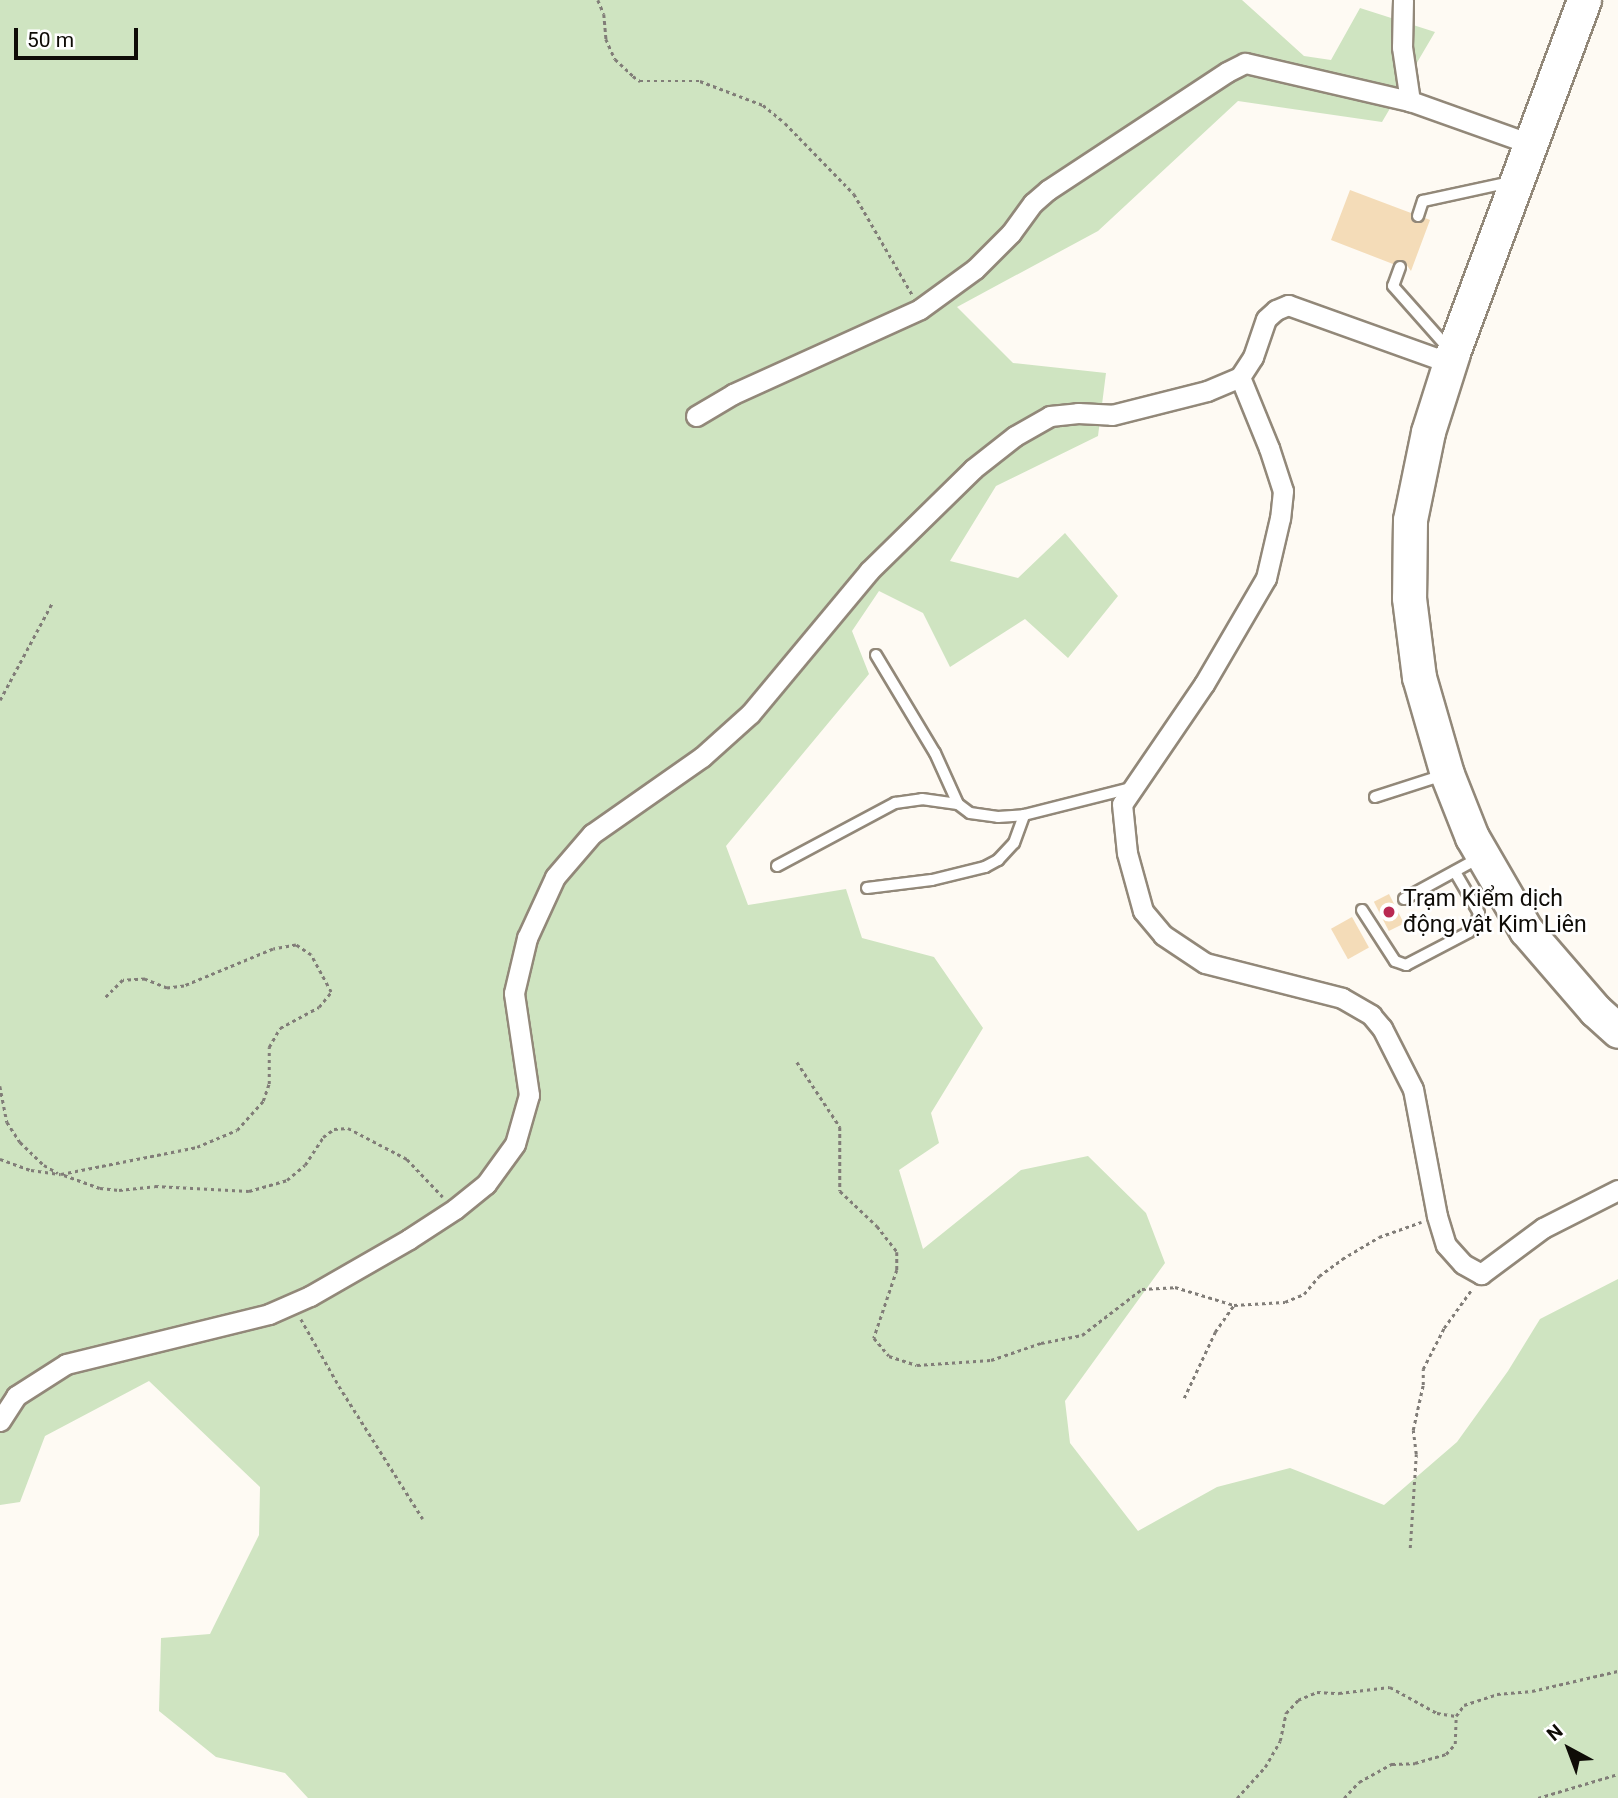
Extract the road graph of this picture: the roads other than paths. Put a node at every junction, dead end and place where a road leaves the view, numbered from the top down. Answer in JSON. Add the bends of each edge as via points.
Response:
{"nodes":[{"id":1,"x":1404,"y":0,"type":"edge"},
{"id":2,"x":1584,"y":0,"type":"edge"},
{"id":3,"x":1410,"y":101,"type":"junction"},
{"id":4,"x":1531,"y":144,"type":"junction"},
{"id":5,"x":1517,"y":181,"type":"junction"},
{"id":6,"x":1418,"y":216,"type":"dead end"},
{"id":7,"x":1400,"y":267,"type":"dead end"},
{"id":8,"x":1451,"y":358,"type":"junction"},
{"id":9,"x":1240,"y":377,"type":"junction"},
{"id":10,"x":696,"y":416,"type":"dead end"},
{"id":11,"x":876,"y":655,"type":"dead end"},
{"id":12,"x":1447,"y":774,"type":"junction"},
{"id":13,"x":1132,"y":788,"type":"junction"},
{"id":14,"x":1375,"y":797,"type":"dead end"},
{"id":15,"x":958,"y":804,"type":"junction"},
{"id":16,"x":1024,"y":815,"type":"junction"},
{"id":17,"x":1469,"y":864,"type":"junction"},
{"id":18,"x":777,"y":866,"type":"dead end"},
{"id":19,"x":867,"y":888,"type":"dead end"},
{"id":20,"x":1404,"y":899,"type":"dead end"},
{"id":21,"x":1362,"y":910,"type":"dead end"},
{"id":22,"x":1618,"y":1031,"type":"edge"},
{"id":23,"x":1618,"y":1190,"type":"edge"},
{"id":24,"x":0,"y":1421,"type":"edge"}],
"edges":[{"from":1,"to":3,"type":"street","via":[[1402,47]]},
{"from":2,"to":4,"type":"highway"},
{"from":3,"to":4,"type":"street"},
{"from":3,"to":10,"type":"street","via":[[1245,63],[1048,190],[975,269],[920,309],[733,394]]},
{"from":4,"to":5,"type":"highway"},
{"from":5,"to":6,"type":"lane","via":[[1423,201]]},
{"from":5,"to":8,"type":"highway"},
{"from":7,"to":8,"type":"lane","via":[[1393,286]]},
{"from":8,"to":9,"type":"street","via":[[1288,305],[1266,319],[1253,357]]},
{"from":8,"to":12,"type":"highway","via":[[1428,432],[1410,520],[1409,598],[1419,677]]},
{"from":9,"to":13,"type":"street","via":[[1283,491],[1266,578],[1204,684]]},
{"from":9,"to":24,"type":"street","via":[[1207,391],[1112,415],[1050,416],[1015,436],[973,469],[869,571],[750,714],[702,757],[592,834],[555,877],[527,938],[514,993],[529,1095],[515,1144],[486,1184],[398,1246],[292,1304],[269,1314],[66,1364],[16,1396]]},
{"from":11,"to":15,"type":"lane","via":[[935,752]]},
{"from":12,"to":14,"type":"lane"},
{"from":12,"to":17,"type":"highway","via":[[1472,837]]},
{"from":13,"to":16,"type":"lane"},
{"from":13,"to":23,"type":"street","via":[[1122,804],[1127,853],[1143,911],[1163,935],[1206,963],[1342,998],[1382,1028],[1413,1089],[1446,1245],[1463,1264],[1481,1274],[1543,1228]]},
{"from":15,"to":16,"type":"lane","via":[[976,816]]},
{"from":15,"to":18,"type":"lane","via":[[922,799],[895,803]]},
{"from":16,"to":19,"type":"lane","via":[[1014,843],[985,867],[932,880]]},
{"from":17,"to":20,"type":"lane"},
{"from":17,"to":21,"type":"lane","via":[[1479,913],[1476,923],[1469,932],[1406,965],[1395,961]]},
{"from":17,"to":22,"type":"highway"}]}
